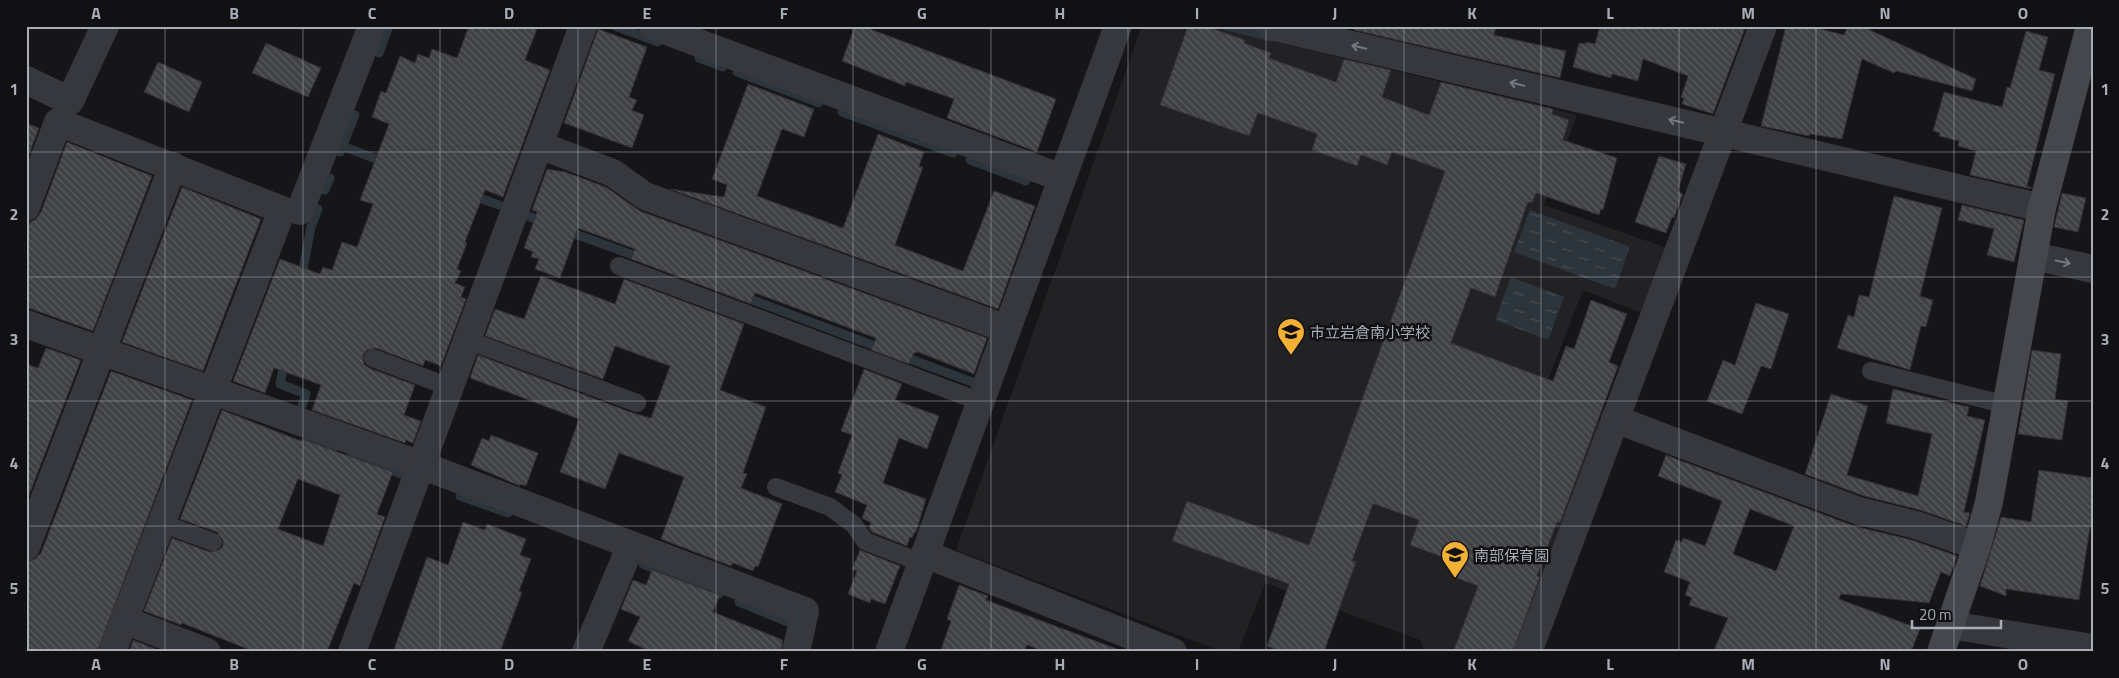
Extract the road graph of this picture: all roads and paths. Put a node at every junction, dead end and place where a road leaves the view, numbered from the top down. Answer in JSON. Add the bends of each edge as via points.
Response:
{"nodes":[{"id":1,"x":105,"y":26,"type":"edge"},
{"id":2,"x":372,"y":26,"type":"edge"},
{"id":3,"x":583,"y":26,"type":"edge"},
{"id":4,"x":653,"y":26,"type":"edge"},
{"id":5,"x":1118,"y":26,"type":"edge"},
{"id":6,"x":1271,"y":26,"type":"edge"},
{"id":7,"x":1763,"y":26,"type":"edge"},
{"id":8,"x":2090,"y":26,"type":"edge"},
{"id":9,"x":26,"y":80,"type":"edge"},
{"id":10,"x":1723,"y":132,"type":"junction"},
{"id":11,"x":539,"y":146,"type":"junction"},
{"id":12,"x":174,"y":166,"type":"junction"},
{"id":13,"x":1062,"y":178,"type":"junction"},
{"id":14,"x":26,"y":207,"type":"edge"},
{"id":15,"x":2042,"y":208,"type":"junction"},
{"id":16,"x":300,"y":211,"type":"dead end"},
{"id":17,"x":2034,"y":256,"type":"junction"},
{"id":18,"x":619,"y":266,"type":"dead end"},
{"id":19,"x":2093,"y":268,"type":"edge"},
{"id":20,"x":26,"y":324,"type":"edge"},
{"id":21,"x":1007,"y":329,"type":"junction"},
{"id":22,"x":467,"y":340,"type":"junction"},
{"id":23,"x":102,"y":352,"type":"junction"},
{"id":24,"x":372,"y":358,"type":"dead end"},
{"id":25,"x":1871,"y":372,"type":"dead end"},
{"id":26,"x":449,"y":387,"type":"junction"},
{"id":27,"x":212,"y":391,"type":"junction"},
{"id":28,"x":981,"y":402,"type":"junction"},
{"id":29,"x":637,"y":404,"type":"dead end"},
{"id":30,"x":2007,"y":405,"type":"junction"},
{"id":31,"x":1616,"y":420,"type":"junction"},
{"id":32,"x":421,"y":464,"type":"junction"},
{"id":33,"x":776,"y":487,"type":"dead end"},
{"id":34,"x":162,"y":523,"type":"junction"},
{"id":35,"x":213,"y":542,"type":"dead end"},
{"id":36,"x":631,"y":545,"type":"junction"},
{"id":37,"x":1977,"y":546,"type":"junction"},
{"id":38,"x":26,"y":547,"type":"edge"},
{"id":39,"x":923,"y":558,"type":"junction"},
{"id":40,"x":124,"y":620,"type":"junction"},
{"id":41,"x":1950,"y":625,"type":"junction"},
{"id":42,"x":2082,"y":648,"type":"edge"},
{"id":43,"x":1167,"y":651,"type":"edge"},
{"id":44,"x":112,"y":652,"type":"edge"},
{"id":45,"x":207,"y":652,"type":"edge"},
{"id":46,"x":352,"y":652,"type":"edge"},
{"id":47,"x":586,"y":652,"type":"edge"},
{"id":48,"x":796,"y":652,"type":"edge"},
{"id":49,"x":889,"y":652,"type":"edge"},
{"id":50,"x":1528,"y":652,"type":"edge"},
{"id":51,"x":1941,"y":652,"type":"edge"}],
"edges":[{"from":1,"to":9,"type":"street","via":[[70,101]]},
{"from":2,"to":16,"type":"street"},
{"from":3,"to":11,"type":"street"},
{"from":4,"to":13,"type":"street"},
{"from":5,"to":13,"type":"street"},
{"from":10,"to":6,"type":"street","one_way":true},
{"from":7,"to":10,"type":"street"},
{"from":8,"to":15,"type":"street"},
{"from":10,"to":15,"type":"street"},
{"from":10,"to":31,"type":"street"},
{"from":11,"to":21,"type":"street","via":[[612,173],[645,196]]},
{"from":11,"to":22,"type":"street"},
{"from":12,"to":14,"type":"street","via":[[58,122]]},
{"from":12,"to":23,"type":"street"},
{"from":12,"to":27,"type":"street","via":[[282,210]]},
{"from":13,"to":21,"type":"street"},
{"from":15,"to":17,"type":"street"},
{"from":17,"to":19,"type":"street","one_way":true},
{"from":17,"to":30,"type":"street"},
{"from":18,"to":28,"type":"lane"},
{"from":20,"to":23,"type":"street"},
{"from":21,"to":28,"type":"street"},
{"from":22,"to":26,"type":"street"},
{"from":22,"to":29,"type":"lane"},
{"from":23,"to":27,"type":"street"},
{"from":23,"to":38,"type":"street"},
{"from":24,"to":26,"type":"lane"},
{"from":25,"to":30,"type":"lane"},
{"from":26,"to":32,"type":"street"},
{"from":27,"to":32,"type":"street"},
{"from":27,"to":34,"type":"street"},
{"from":28,"to":39,"type":"street"},
{"from":30,"to":37,"type":"street","via":[[1989,502]]},
{"from":31,"to":37,"type":"street","via":[[1859,511],[1916,525]]},
{"from":31,"to":50,"type":"street"},
{"from":32,"to":36,"type":"street"},
{"from":32,"to":46,"type":"street"},
{"from":33,"to":39,"type":"lane","via":[[830,507],[854,525],[865,541]]},
{"from":34,"to":35,"type":"lane"},
{"from":34,"to":40,"type":"street"},
{"from":36,"to":47,"type":"street"},
{"from":36,"to":48,"type":"street","via":[[805,611]]},
{"from":37,"to":41,"type":"street"},
{"from":39,"to":43,"type":"street"},
{"from":39,"to":49,"type":"street"},
{"from":40,"to":44,"type":"street"},
{"from":40,"to":45,"type":"street"},
{"from":41,"to":42,"type":"street"},
{"from":41,"to":51,"type":"street"}]}
